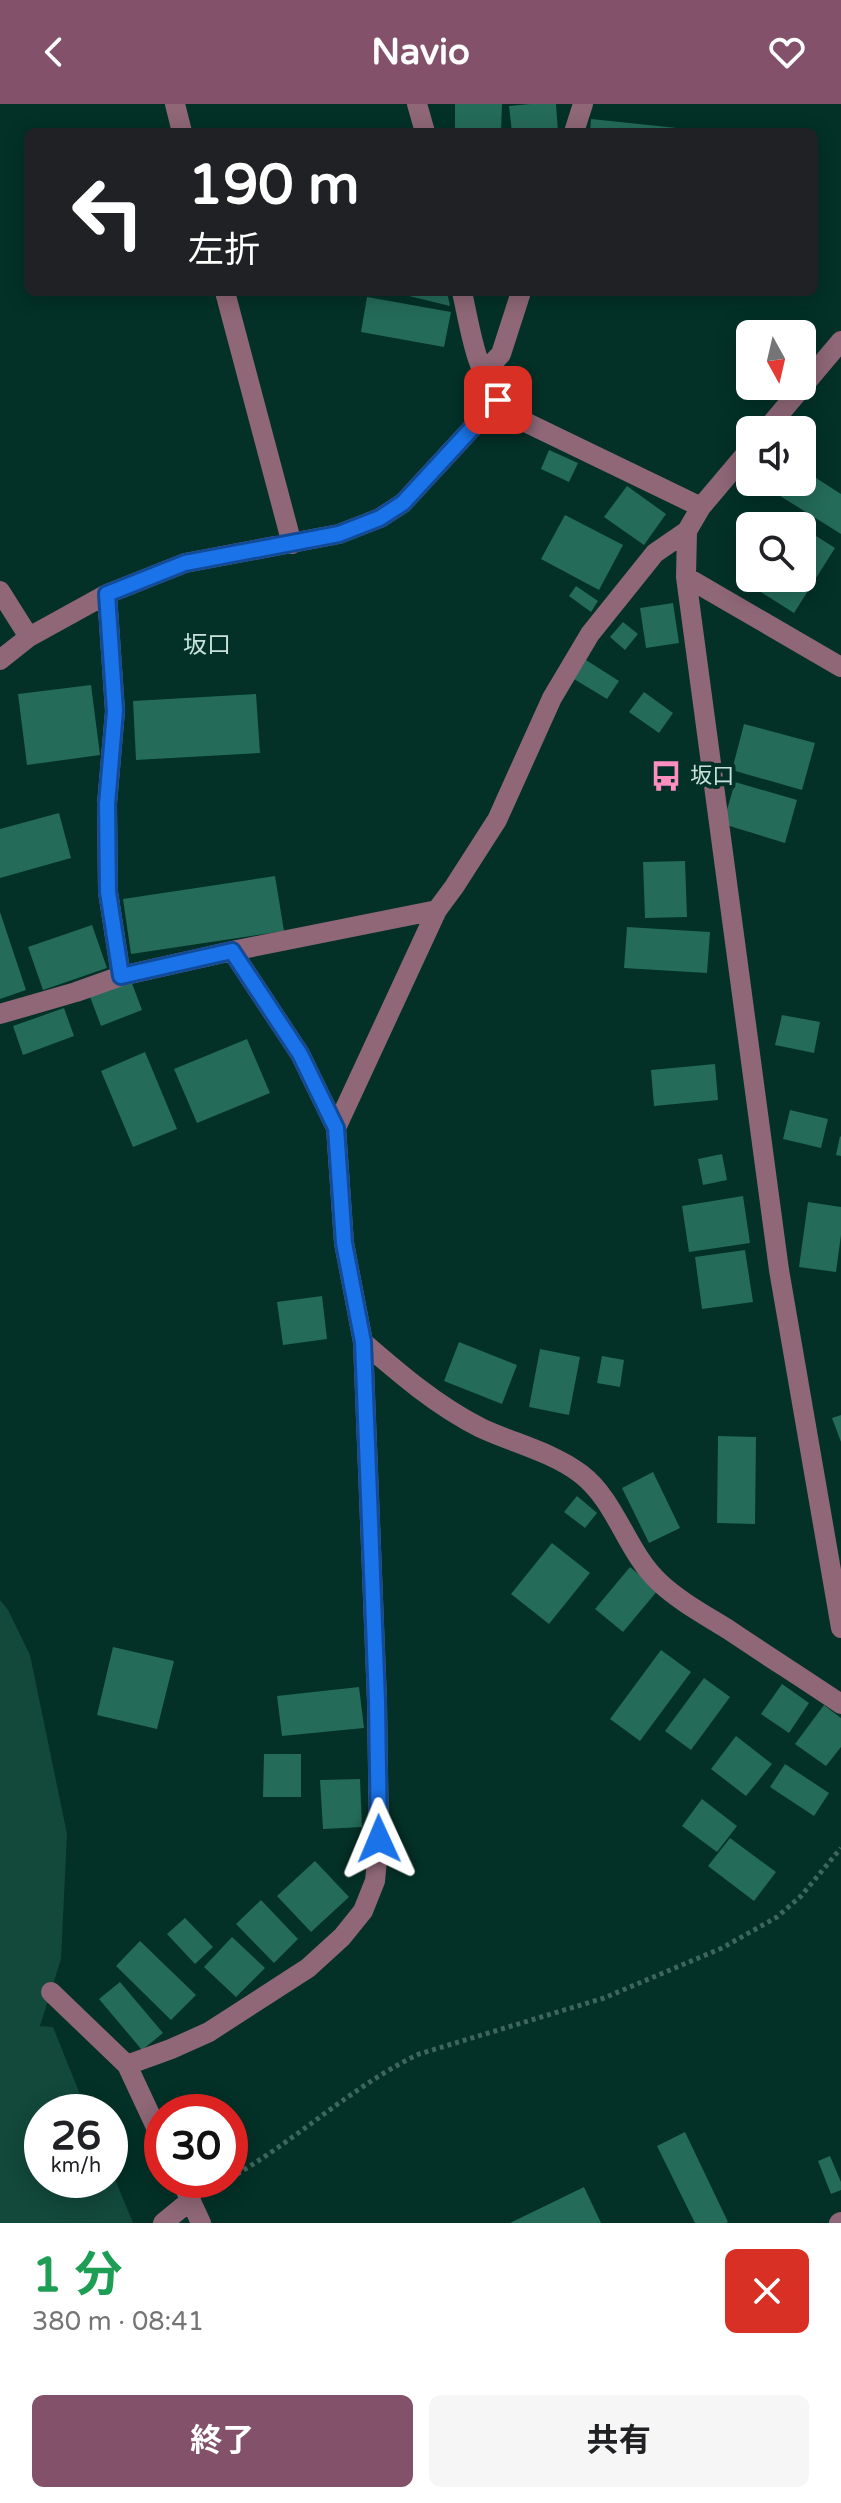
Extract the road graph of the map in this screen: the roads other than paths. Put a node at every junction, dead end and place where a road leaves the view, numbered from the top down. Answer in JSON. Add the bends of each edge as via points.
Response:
{"nodes":[{"id":1,"x":175,"y":104,"type":"edge"},
{"id":2,"x":417,"y":104,"type":"edge"},
{"id":3,"x":583,"y":104,"type":"edge"},
{"id":4,"x":181,"y":128,"type":"edge"},
{"id":5,"x":424,"y":128,"type":"edge"},
{"id":6,"x":575,"y":128,"type":"edge"},
{"id":7,"x":226,"y":296,"type":"edge"},
{"id":8,"x":463,"y":296,"type":"edge"},
{"id":9,"x":520,"y":296,"type":"edge"},
{"id":10,"x":841,"y":341,"type":"edge"},
{"id":11,"x":483,"y":373,"type":"junction"},
{"id":12,"x":498,"y":400,"type":"junction"},
{"id":13,"x":778,"y":416,"type":"edge"},
{"id":14,"x":736,"y":466,"type":"edge"},
{"id":15,"x":701,"y":507,"type":"junction"},
{"id":16,"x":687,"y":531,"type":"junction"},
{"id":17,"x":292,"y":544,"type":"junction"},
{"id":18,"x":686,"y":577,"type":"junction"},
{"id":19,"x":0,"y":591,"type":"edge"},
{"id":20,"x":107,"y":594,"type":"junction"},
{"id":21,"x":29,"y":637,"type":"junction"},
{"id":22,"x":0,"y":660,"type":"edge"},
{"id":23,"x":841,"y":667,"type":"edge"},
{"id":24,"x":437,"y":910,"type":"junction"},
{"id":25,"x":232,"y":951,"type":"junction"},
{"id":26,"x":121,"y":976,"type":"junction"},
{"id":27,"x":0,"y":1014,"type":"edge"},
{"id":28,"x":336,"y":1128,"type":"junction"},
{"id":29,"x":363,"y":1342,"type":"junction"},
{"id":30,"x":841,"y":1628,"type":"edge"},
{"id":31,"x":841,"y":1704,"type":"edge"},
{"id":32,"x":51,"y":1992,"type":"dead end"},
{"id":33,"x":127,"y":2065,"type":"junction"},
{"id":34,"x":144,"y":2101,"type":"edge"},
{"id":35,"x":191,"y":2200,"type":"joint"},
{"id":36,"x":163,"y":2223,"type":"edge"},
{"id":37,"x":201,"y":2223,"type":"edge"}],
"edges":[{"from":1,"to":4,"type":"street"},
{"from":2,"to":5,"type":"street"},
{"from":3,"to":6,"type":"street"},
{"from":7,"to":17,"type":"street"},
{"from":8,"to":11,"type":"street"},
{"from":9,"to":11,"type":"street","via":[[501,354]]},
{"from":10,"to":13,"type":"street"},
{"from":11,"to":12,"type":"street"},
{"from":12,"to":15,"type":"street","via":[[521,420]]},
{"from":12,"to":17,"type":"street","via":[[403,503],[339,534]]},
{"from":14,"to":15,"type":"street"},
{"from":15,"to":16,"type":"street"},
{"from":16,"to":18,"type":"street"},
{"from":16,"to":24,"type":"street","via":[[655,553],[590,634],[552,698],[497,820]]},
{"from":17,"to":20,"type":"street","via":[[185,563]]},
{"from":18,"to":23,"type":"street"},
{"from":18,"to":30,"type":"street","via":[[779,1270]]},
{"from":19,"to":21,"type":"street"},
{"from":20,"to":21,"type":"street"},
{"from":20,"to":26,"type":"street","via":[[115,711],[107,804],[108,892]]},
{"from":21,"to":22,"type":"street"},
{"from":24,"to":25,"type":"street"},
{"from":24,"to":28,"type":"street"},
{"from":25,"to":26,"type":"street"},
{"from":25,"to":28,"type":"street","via":[[300,1054]]},
{"from":26,"to":27,"type":"street"},
{"from":28,"to":29,"type":"street","via":[[344,1243]]},
{"from":29,"to":31,"type":"street","via":[[448,1408],[578,1472],[599,1489],[658,1581]]},
{"from":29,"to":33,"type":"street","via":[[378,1716],[375,1881],[363,1911],[308,1968],[209,2032]]},
{"from":32,"to":33,"type":"street"},
{"from":33,"to":34,"type":"street"},
{"from":35,"to":36,"type":"street"},
{"from":35,"to":37,"type":"street"}]}
